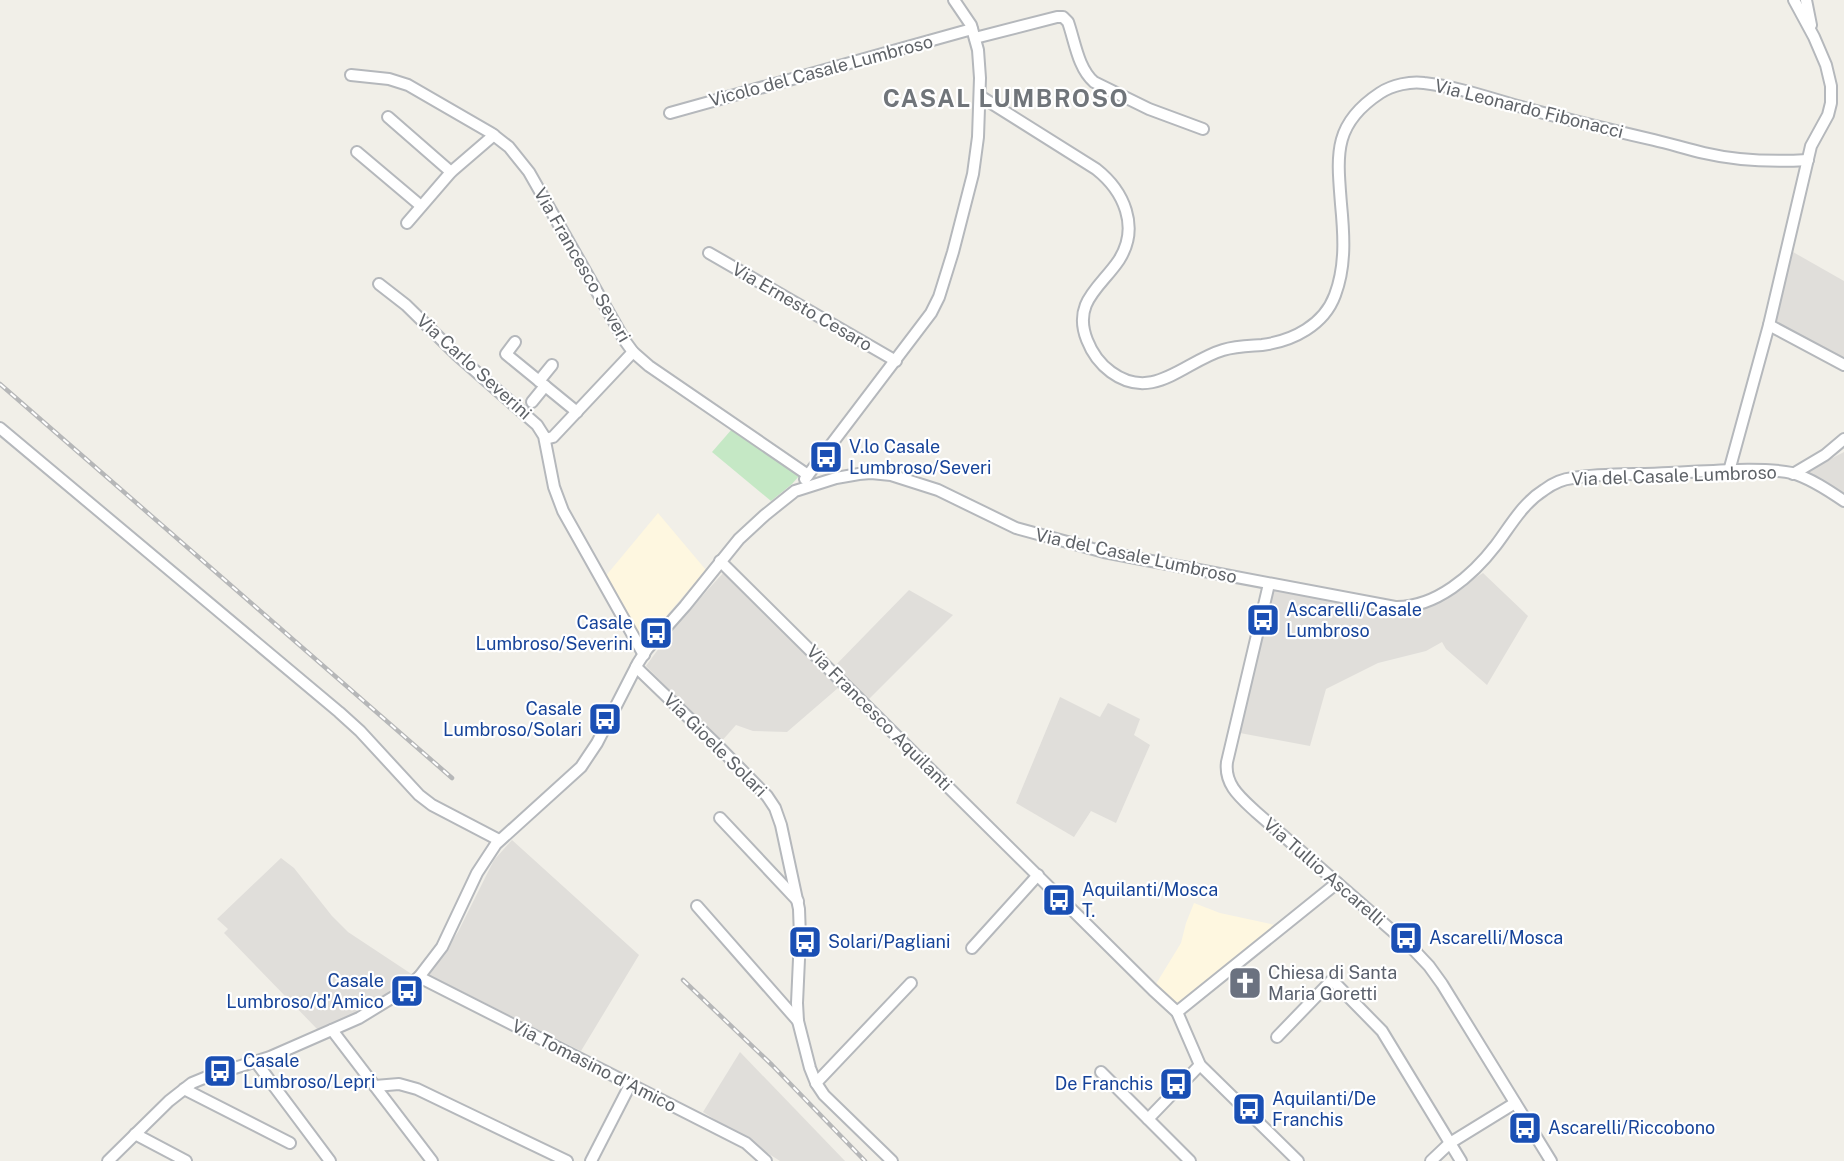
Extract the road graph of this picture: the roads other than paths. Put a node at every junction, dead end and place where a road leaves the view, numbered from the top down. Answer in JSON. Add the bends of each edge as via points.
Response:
{"nodes":[{"id":1,"x":954,"y":0,"type":"edge"},
{"id":2,"x":1794,"y":0,"type":"edge"},
{"id":3,"x":1806,"y":0,"type":"edge"},
{"id":4,"x":974,"y":34,"type":"junction"},
{"id":5,"x":1814,"y":37,"type":"junction"},
{"id":6,"x":351,"y":75,"type":"dead end"},
{"id":7,"x":980,"y":96,"type":"junction"},
{"id":8,"x":670,"y":113,"type":"dead end"},
{"id":9,"x":388,"y":117,"type":"dead end"},
{"id":10,"x":1203,"y":129,"type":"dead end"},
{"id":11,"x":494,"y":135,"type":"junction"},
{"id":12,"x":357,"y":152,"type":"dead end"},
{"id":13,"x":1808,"y":160,"type":"junction"},
{"id":14,"x":451,"y":172,"type":"junction"},
{"id":15,"x":421,"y":207,"type":"junction"},
{"id":16,"x":407,"y":223,"type":"dead end"},
{"id":17,"x":709,"y":253,"type":"dead end"},
{"id":18,"x":379,"y":284,"type":"dead end"},
{"id":19,"x":1769,"y":325,"type":"junction"},
{"id":20,"x":515,"y":342,"type":"dead end"},
{"id":21,"x":633,"y":352,"type":"junction"},
{"id":22,"x":896,"y":361,"type":"junction"},
{"id":23,"x":1844,"y":365,"type":"edge"},
{"id":24,"x":552,"y":366,"type":"dead end"},
{"id":25,"x":542,"y":383,"type":"junction"},
{"id":26,"x":532,"y":402,"type":"dead end"},
{"id":27,"x":577,"y":412,"type":"junction"},
{"id":28,"x":0,"y":428,"type":"edge"},
{"id":29,"x":545,"y":439,"type":"junction"},
{"id":30,"x":1844,"y":439,"type":"edge"},
{"id":31,"x":1729,"y":471,"type":"junction"},
{"id":32,"x":1794,"y":474,"type":"junction"},
{"id":33,"x":808,"y":475,"type":"junction"},
{"id":34,"x":795,"y":491,"type":"junction"},
{"id":35,"x":1844,"y":501,"type":"edge"},
{"id":36,"x":720,"y":561,"type":"junction"},
{"id":37,"x":1269,"y":584,"type":"junction"},
{"id":38,"x":644,"y":655,"type":"junction"},
{"id":39,"x":636,"y":667,"type":"junction"},
{"id":40,"x":720,"y":818,"type":"dead end"},
{"id":41,"x":499,"y":840,"type":"junction"},
{"id":42,"x":1038,"y":875,"type":"junction"},
{"id":43,"x":1337,"y":883,"type":"junction"},
{"id":44,"x":798,"y":901,"type":"junction"},
{"id":45,"x":697,"y":906,"type":"dead end"},
{"id":46,"x":972,"y":948,"type":"dead end"},
{"id":47,"x":418,"y":977,"type":"junction"},
{"id":48,"x":911,"y":983,"type":"dead end"},
{"id":49,"x":1177,"y":1012,"type":"junction"},
{"id":50,"x":798,"y":1021,"type":"junction"},
{"id":51,"x":332,"y":1030,"type":"junction"},
{"id":52,"x":1277,"y":1037,"type":"dead end"},
{"id":53,"x":256,"y":1062,"type":"junction"},
{"id":54,"x":1200,"y":1065,"type":"junction"},
{"id":55,"x":1101,"y":1072,"type":"dead end"},
{"id":56,"x":816,"y":1083,"type":"junction"},
{"id":57,"x":630,"y":1085,"type":"junction"},
{"id":58,"x":375,"y":1086,"type":"junction"},
{"id":59,"x":184,"y":1089,"type":"junction"},
{"id":60,"x":1515,"y":1103,"type":"junction"},
{"id":61,"x":1148,"y":1119,"type":"junction"},
{"id":62,"x":135,"y":1134,"type":"junction"},
{"id":63,"x":290,"y":1143,"type":"dead end"},
{"id":64,"x":1450,"y":1143,"type":"junction"},
{"id":65,"x":108,"y":1161,"type":"edge"},
{"id":66,"x":186,"y":1161,"type":"edge"},
{"id":67,"x":330,"y":1161,"type":"edge"},
{"id":68,"x":432,"y":1161,"type":"edge"},
{"id":69,"x":567,"y":1161,"type":"edge"},
{"id":70,"x":591,"y":1161,"type":"edge"},
{"id":71,"x":766,"y":1161,"type":"edge"},
{"id":72,"x":892,"y":1161,"type":"edge"},
{"id":73,"x":1190,"y":1161,"type":"edge"},
{"id":74,"x":1298,"y":1161,"type":"edge"},
{"id":75,"x":1431,"y":1161,"type":"edge"},
{"id":76,"x":1461,"y":1161,"type":"edge"},
{"id":77,"x":1551,"y":1161,"type":"edge"}],
"edges":[{"from":1,"to":4,"type":"street"},
{"from":2,"to":5,"type":"street"},
{"from":3,"to":5,"type":"street"},
{"from":4,"to":7,"type":"street","via":[[979,54]]},
{"from":4,"to":8,"type":"street","name":"Vicolo del Casale Lumbroso"},
{"from":4,"to":10,"type":"street","name":"Vicolo del Casale Lumbroso","via":[[1063,17],[1082,67],[1094,82],[1149,109]]},
{"from":5,"to":13,"type":"street","via":[[1829,75],[1831,103]]},
{"from":6,"to":11,"type":"street","name":"Via Francesco Severi","via":[[404,84]]},
{"from":7,"to":13,"type":"street","name":"Via Leonardo Fibonacci","via":[[1096,169],[1121,198],[1129,223],[1126,244],[1119,260],[1089,297],[1084,326],[1089,344],[1104,366],[1120,377],[1142,383],[1167,378],[1225,349],[1290,338],[1325,314],[1334,299],[1343,265],[1338,168],[1341,142],[1357,111],[1387,89],[1424,83],[1707,154],[1767,161]]},
{"from":7,"to":22,"type":"street","via":[[975,166],[947,272],[931,313]]},
{"from":9,"to":14,"type":"street"},
{"from":11,"to":14,"type":"street"},
{"from":11,"to":21,"type":"street","name":"Via Francesco Severi","via":[[527,168]]},
{"from":12,"to":15,"type":"street"},
{"from":13,"to":19,"type":"street"},
{"from":14,"to":15,"type":"street"},
{"from":15,"to":16,"type":"street"},
{"from":17,"to":22,"type":"street","name":"Via Ernesto Cesaro"},
{"from":18,"to":29,"type":"street","name":"Via Carlo Severini","via":[[528,416]]},
{"from":19,"to":23,"type":"street"},
{"from":19,"to":31,"type":"street"},
{"from":20,"to":25,"type":"street","via":[[506,354]]},
{"from":21,"to":27,"type":"street"},
{"from":21,"to":33,"type":"street","name":"Via Francesco Severi"},
{"from":22,"to":33,"type":"street"},
{"from":24,"to":25,"type":"street"},
{"from":25,"to":26,"type":"street"},
{"from":25,"to":27,"type":"street"},
{"from":27,"to":29,"type":"street","via":[[553,437]]},
{"from":28,"to":41,"type":"street","via":[[339,712],[419,795]]},
{"from":29,"to":38,"type":"street","name":"Via Carlo Severini","via":[[563,511]]},
{"from":30,"to":32,"type":"street"},
{"from":31,"to":32,"type":"street","name":"Via del Casale Lumbroso"},
{"from":31,"to":37,"type":"street","name":"Via del Casale Lumbroso","via":[[1580,477],[1555,483],[1528,502],[1470,574],[1414,605],[1388,607]]},
{"from":32,"to":35,"type":"street","name":"Via del Casale Lumbroso"},
{"from":33,"to":34,"type":"street"},
{"from":34,"to":36,"type":"street","name":"Via del Casale Lumbroso"},
{"from":34,"to":37,"type":"street","name":"Via del Casale Lumbroso","via":[[859,474],[891,475],[938,490],[1037,536]]},
{"from":36,"to":38,"type":"street","name":"Via del Casale Lumbroso"},
{"from":36,"to":42,"type":"street","name":"Via Francesco Aquilanti"},
{"from":37,"to":43,"type":"street","name":"Via Tullio Ascarelli","via":[[1227,762],[1227,777],[1251,807]]},
{"from":38,"to":39,"type":"street","name":"Via del Casale Lumbroso"},
{"from":39,"to":41,"type":"street","name":"Via del Casale Lumbroso","via":[[583,765]]},
{"from":39,"to":44,"type":"street","name":"Via Gioele Solari","via":[[770,799],[780,822]]},
{"from":40,"to":44,"type":"street"},
{"from":41,"to":47,"type":"street","name":"Via del Casale Lumbroso","via":[[480,868],[442,947]]},
{"from":42,"to":46,"type":"street"},
{"from":42,"to":49,"type":"street","name":"Via Francesco Aquilanti"},
{"from":43,"to":49,"type":"street"},
{"from":43,"to":60,"type":"street","name":"Via Tullio Ascarelli","via":[[1429,966]]},
{"from":44,"to":50,"type":"street","name":"Via Gioele Solari"},
{"from":45,"to":50,"type":"street"},
{"from":47,"to":51,"type":"street","name":"Via del Casale Lumbroso","via":[[375,1010]]},
{"from":47,"to":57,"type":"street","name":"Via Tomasino d'Amico"},
{"from":48,"to":56,"type":"street"},
{"from":49,"to":54,"type":"street","name":"Via Francesco Aquilanti"},
{"from":50,"to":56,"type":"street","name":"Via Gioele Solari"},
{"from":51,"to":53,"type":"street","name":"Via del Casale Lumbroso"},
{"from":51,"to":58,"type":"street"},
{"from":52,"to":64,"type":"street","via":[[1332,980],[1382,1031]]},
{"from":53,"to":59,"type":"street","name":"Via del Casale Lumbroso","via":[[209,1076]]},
{"from":53,"to":67,"type":"street"},
{"from":54,"to":61,"type":"street"},
{"from":54,"to":74,"type":"street","name":"Via Francesco Aquilanti"},
{"from":55,"to":61,"type":"street"},
{"from":56,"to":72,"type":"street","name":"Via Gioele Solari"},
{"from":57,"to":70,"type":"street"},
{"from":57,"to":71,"type":"street","name":"Via Tomasino d'Amico","via":[[746,1143]]},
{"from":58,"to":68,"type":"street"},
{"from":58,"to":69,"type":"street","via":[[399,1084],[417,1089]]},
{"from":59,"to":62,"type":"street","name":"Via del Casale Lumbroso"},
{"from":59,"to":63,"type":"street"},
{"from":60,"to":64,"type":"street"},
{"from":60,"to":77,"type":"street","name":"Via Tullio Ascarelli"},
{"from":61,"to":73,"type":"street"},
{"from":62,"to":65,"type":"street","name":"Via del Casale Lumbroso"},
{"from":62,"to":66,"type":"street"},
{"from":64,"to":75,"type":"street"},
{"from":64,"to":76,"type":"street"}]}
